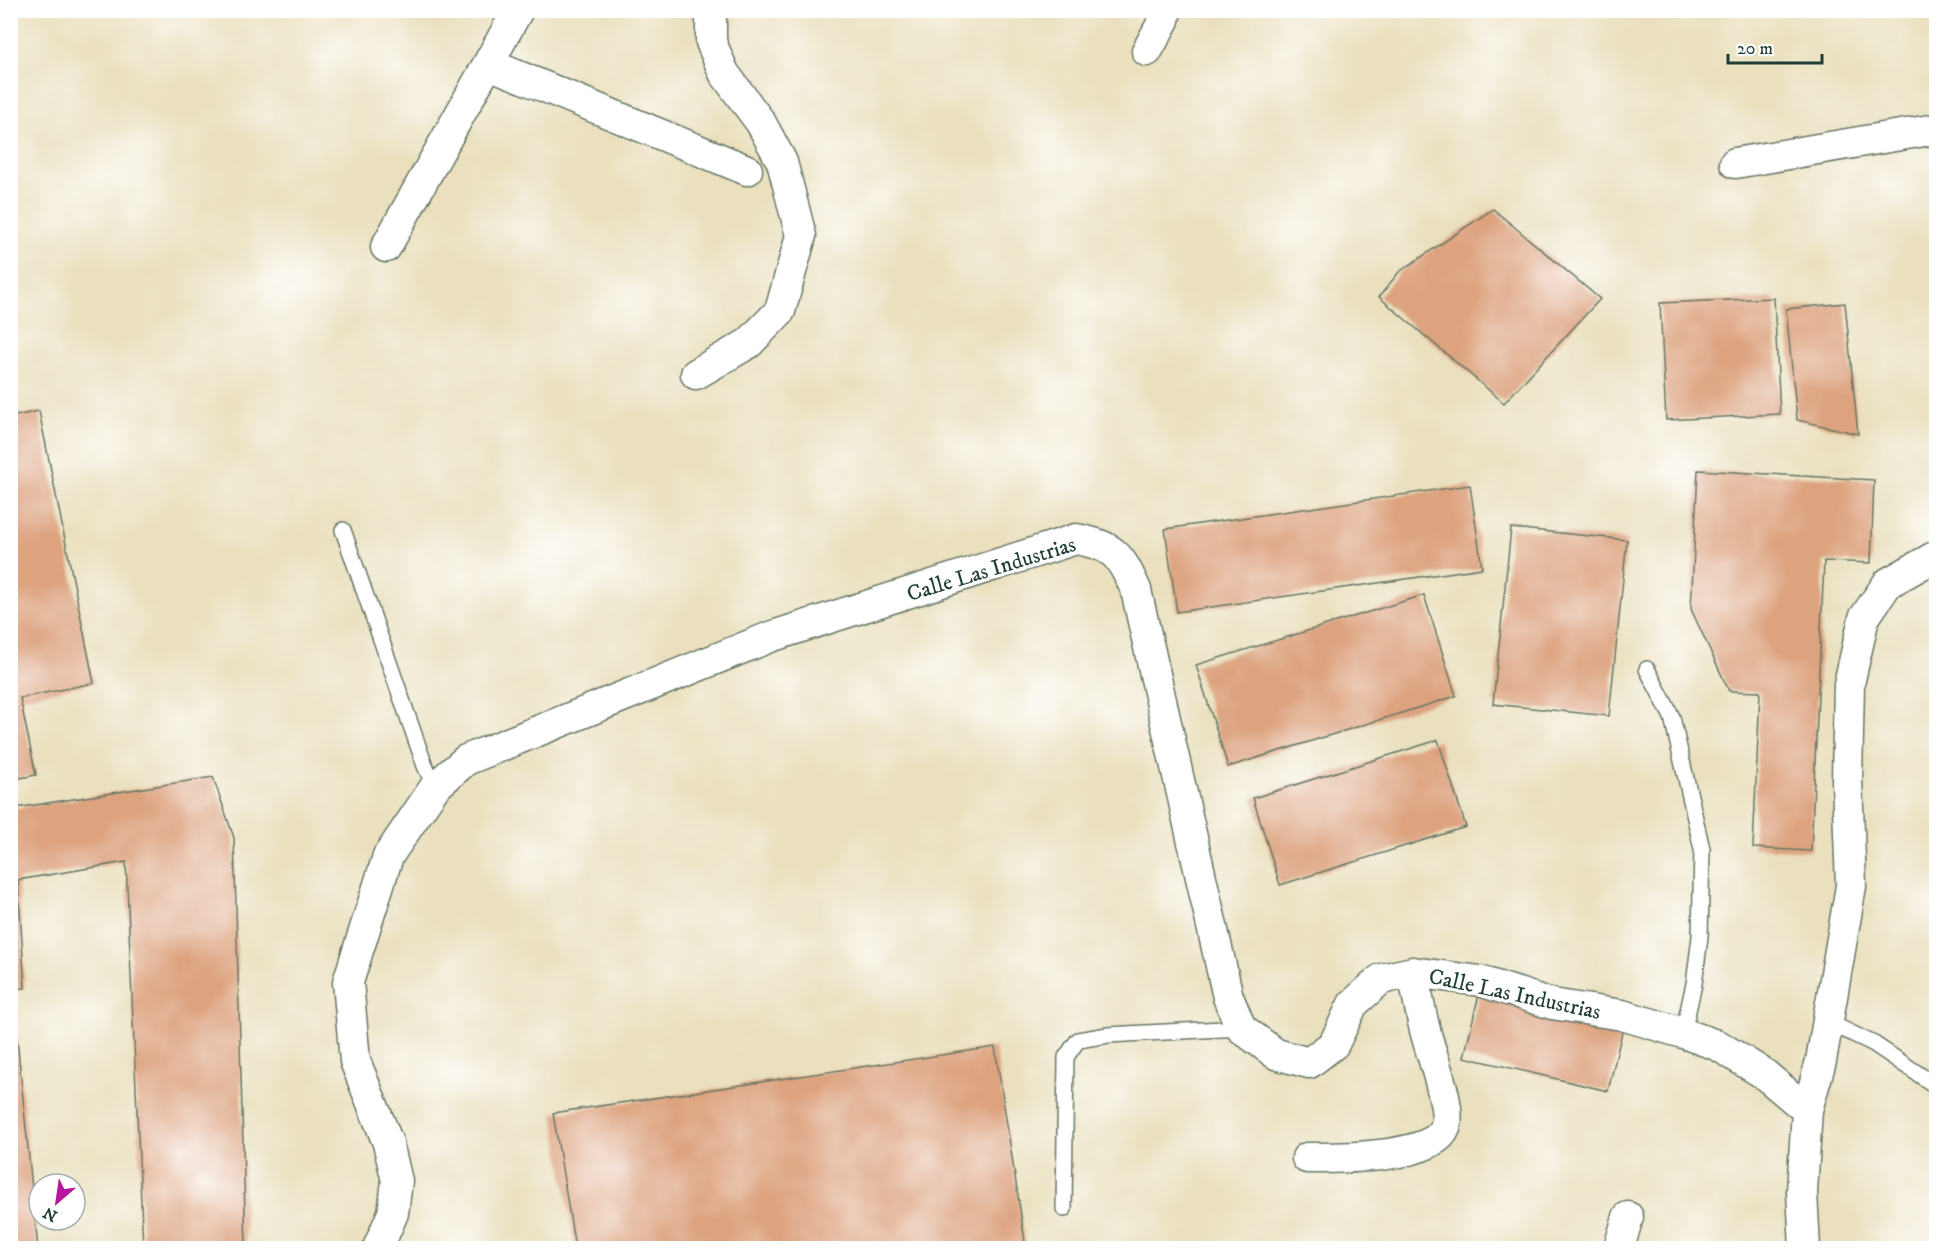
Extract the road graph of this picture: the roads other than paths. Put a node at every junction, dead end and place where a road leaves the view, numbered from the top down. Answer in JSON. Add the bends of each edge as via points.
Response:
{"nodes":[{"id":1,"x":518,"y":10,"type":"edge"},
{"id":2,"x":711,"y":10,"type":"edge"},
{"id":3,"x":1166,"y":10,"type":"edge"},
{"id":4,"x":1147,"y":51,"type":"dead end"},
{"id":5,"x":489,"y":64,"type":"junction"},
{"id":6,"x":1936,"y":129,"type":"edge"},
{"id":7,"x":1735,"y":163,"type":"dead end"},
{"id":8,"x":747,"y":170,"type":"dead end"},
{"id":9,"x":386,"y":247,"type":"dead end"},
{"id":10,"x":696,"y":374,"type":"dead end"},
{"id":11,"x":344,"y":530,"type":"dead end"},
{"id":12,"x":1936,"y":556,"type":"edge"},
{"id":13,"x":1647,"y":669,"type":"dead end"},
{"id":14,"x":435,"y":787,"type":"junction"},
{"id":15,"x":1413,"y":972,"type":"junction"},
{"id":16,"x":1828,"y":1022,"type":"junction"},
{"id":17,"x":1241,"y":1028,"type":"junction"},
{"id":18,"x":1683,"y":1033,"type":"junction"},
{"id":19,"x":1936,"y":1086,"type":"edge"},
{"id":20,"x":1807,"y":1110,"type":"junction"},
{"id":21,"x":1307,"y":1158,"type":"dead end"},
{"id":22,"x":1064,"y":1209,"type":"dead end"},
{"id":23,"x":1628,"y":1217,"type":"dead end"},
{"id":24,"x":378,"y":1248,"type":"edge"},
{"id":25,"x":1619,"y":1248,"type":"edge"},
{"id":26,"x":1805,"y":1248,"type":"edge"}],
"edges":[{"from":1,"to":5,"type":"street"},
{"from":2,"to":10,"type":"street","via":[[711,42],[724,73],[761,123],[782,162],[801,236],[780,311],[749,343]]},
{"from":3,"to":4,"type":"street"},
{"from":5,"to":8,"type":"street"},
{"from":5,"to":9,"type":"street"},
{"from":6,"to":7,"type":"street"},
{"from":11,"to":14,"type":"lane"},
{"from":12,"to":16,"type":"street","via":[[1888,584],[1864,618],[1849,684],[1851,886]]},
{"from":13,"to":18,"type":"lane","via":[[1672,717],[1702,849],[1700,937]]},
{"from":14,"to":17,"type":"street","name":"Calle Las Industrias","via":[[466,760],[770,637],[1076,538],[1100,543],[1122,560],[1136,590],[1228,998]]},
{"from":14,"to":24,"type":"street","name":"Calle Las Industrias","via":[[388,856],[348,982],[355,1061],[387,1143],[397,1181],[393,1213]]},
{"from":15,"to":17,"type":"street","name":"Calle Las Industrias","via":[[1381,979],[1353,1004],[1334,1044],[1309,1063],[1276,1054]]},
{"from":15,"to":18,"type":"street","name":"Calle Las Industrias","via":[[1480,981],[1552,1004],[1622,1016]]},
{"from":15,"to":21,"type":"street","via":[[1446,1127],[1438,1139],[1399,1152],[1360,1158]]},
{"from":16,"to":19,"type":"lane","via":[[1874,1044]]},
{"from":16,"to":20,"type":"street"},
{"from":17,"to":22,"type":"lane","via":[[1078,1040],[1066,1057]]},
{"from":18,"to":20,"type":"street","name":"Calle Las Industrias","via":[[1737,1057]]},
{"from":20,"to":26,"type":"street","via":[[1802,1192]]},
{"from":23,"to":25,"type":"street"}]}
